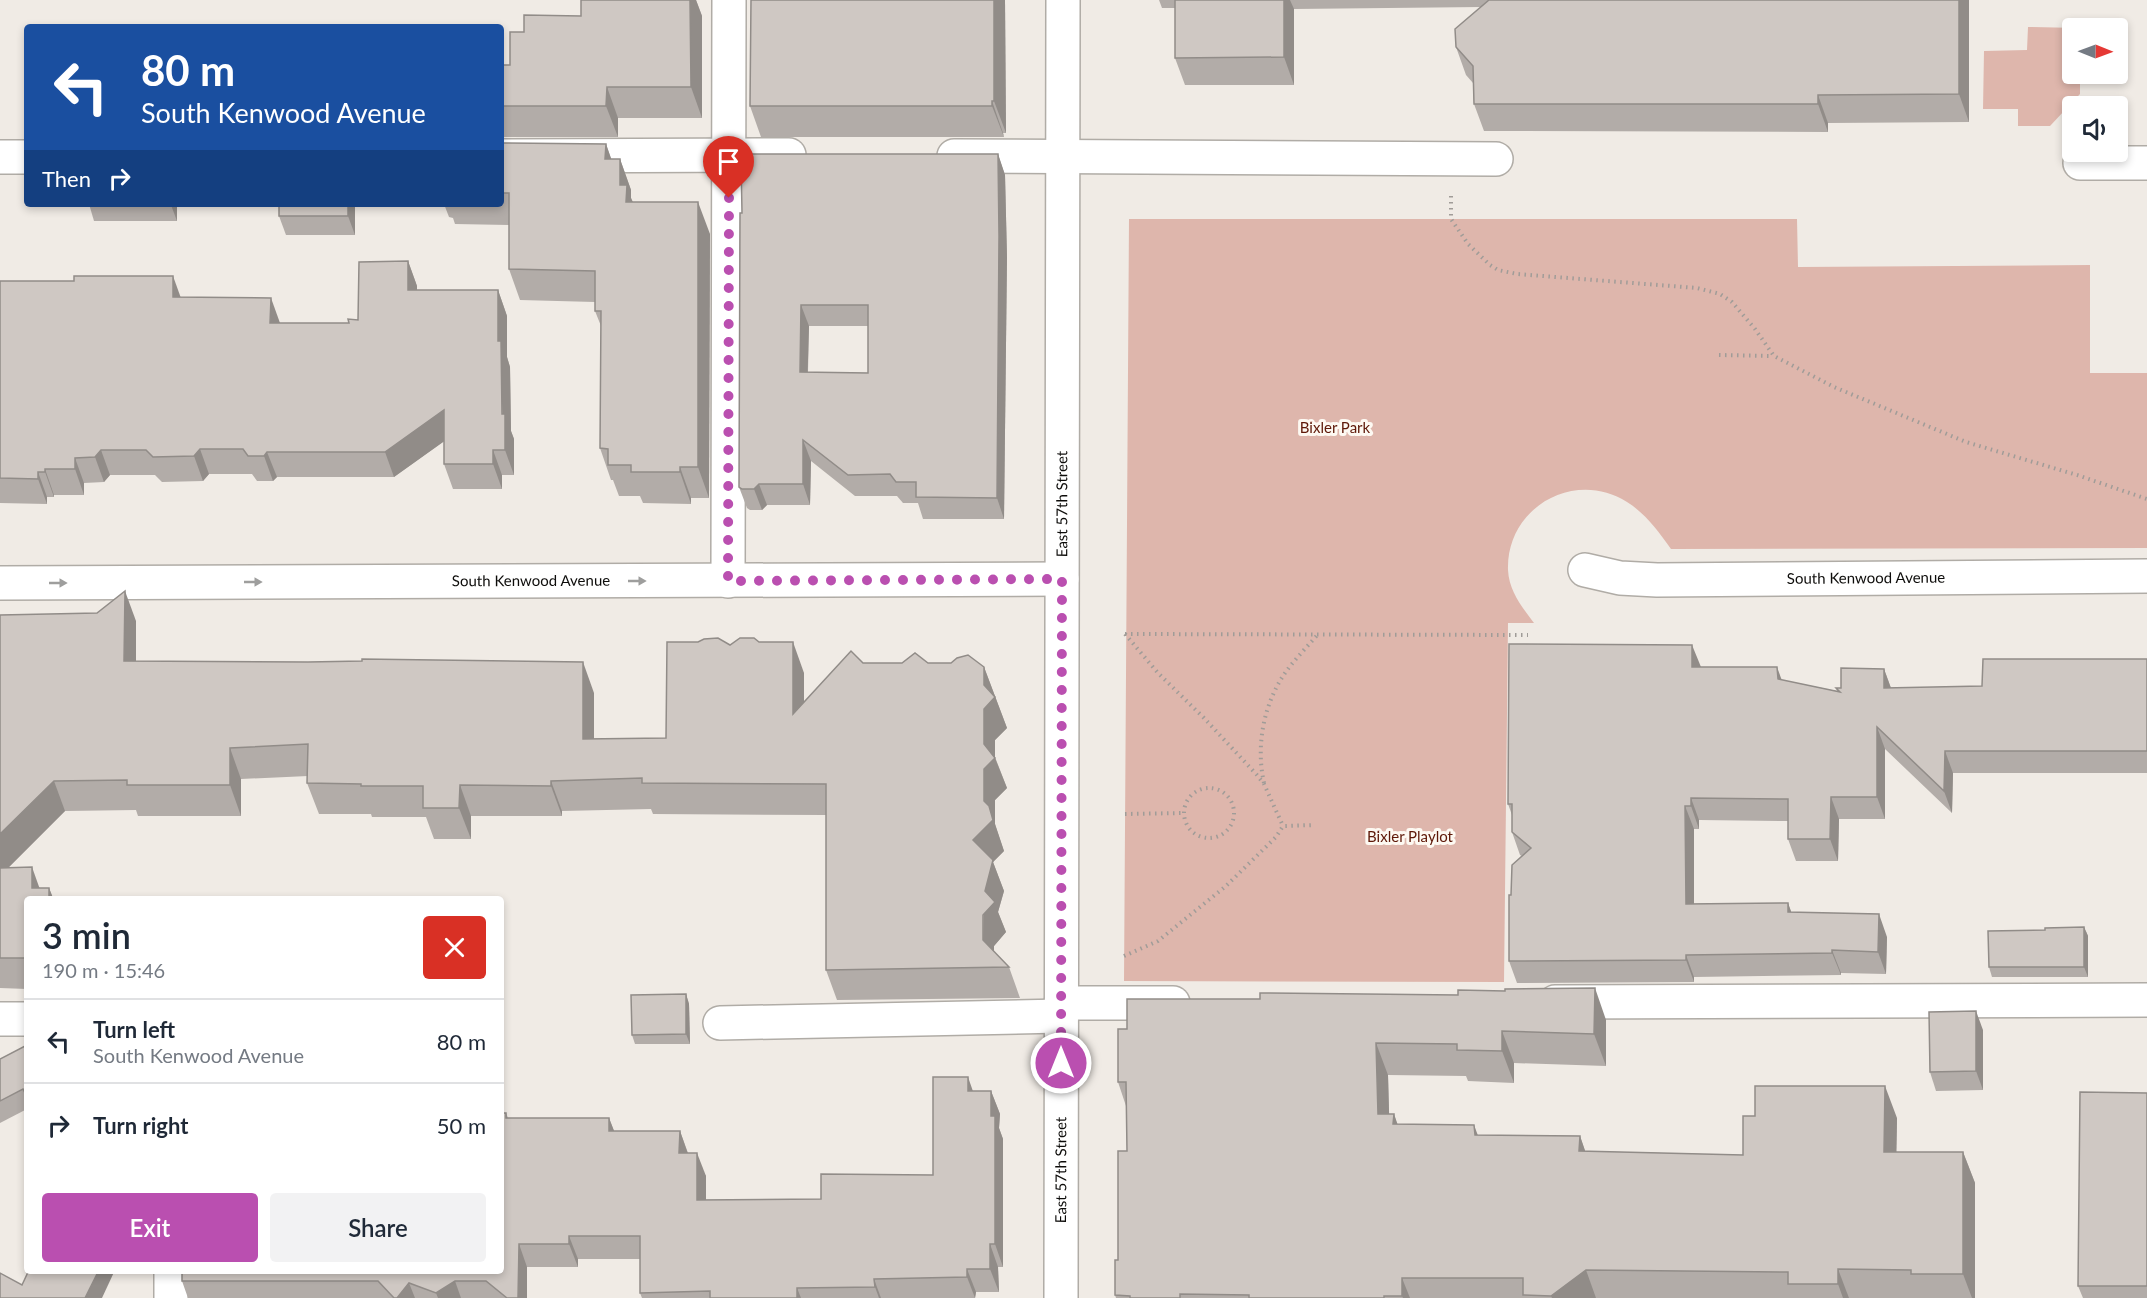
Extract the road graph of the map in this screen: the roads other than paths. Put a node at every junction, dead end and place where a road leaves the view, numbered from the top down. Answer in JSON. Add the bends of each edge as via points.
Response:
{"nodes":[{"id":1,"x":729,"y":0,"type":"edge"},
{"id":2,"x":1063,"y":0,"type":"edge"},
{"id":3,"x":729,"y":155,"type":"junction"},
{"id":4,"x":813,"y":155,"type":"edge"},
{"id":5,"x":920,"y":155,"type":"edge"},
{"id":6,"x":504,"y":156,"type":"edge"},
{"id":7,"x":1062,"y":156,"type":"junction"},
{"id":8,"x":0,"y":157,"type":"edge"},
{"id":9,"x":24,"y":157,"type":"edge"},
{"id":10,"x":1496,"y":159,"type":"dead end"},
{"id":11,"x":2080,"y":163,"type":"dead end"},
{"id":12,"x":2147,"y":163,"type":"edge"},
{"id":13,"x":1585,"y":570,"type":"dead end"},
{"id":14,"x":2147,"y":576,"type":"edge"},
{"id":15,"x":1062,"y":579,"type":"junction"},
{"id":16,"x":728,"y":581,"type":"junction"},
{"id":17,"x":0,"y":583,"type":"edge"},
{"id":18,"x":2147,"y":1000,"type":"edge"},
{"id":19,"x":1528,"y":1002,"type":"edge"},
{"id":20,"x":1207,"y":1003,"type":"edge"},
{"id":21,"x":1061,"y":1010,"type":"junction"},
{"id":22,"x":0,"y":1019,"type":"edge"},
{"id":23,"x":24,"y":1019,"type":"edge"},
{"id":24,"x":720,"y":1023,"type":"dead end"},
{"id":25,"x":171,"y":1274,"type":"edge"},
{"id":26,"x":171,"y":1298,"type":"edge"},
{"id":27,"x":1060,"y":1298,"type":"edge"}],
"edges":[{"from":1,"to":3,"type":"street"},
{"from":2,"to":7,"type":"street","name":"East 57th Street"},
{"from":3,"to":4,"type":"street"},
{"from":3,"to":6,"type":"street"},
{"from":3,"to":16,"type":"street"},
{"from":5,"to":7,"type":"street"},
{"from":7,"to":10,"type":"street"},
{"from":7,"to":15,"type":"street","name":"East 57th Street"},
{"from":8,"to":9,"type":"street"},
{"from":11,"to":12,"type":"street"},
{"from":13,"to":14,"type":"street","name":"South Kenwood Avenue","via":[[1620,578],[1658,580]]},
{"from":15,"to":16,"type":"street","name":"South Kenwood Avenue"},
{"from":15,"to":21,"type":"street","name":"East 57th Street"},
{"from":17,"to":16,"type":"street","name":"South Kenwood Avenue","one_way":true},
{"from":18,"to":19,"type":"street"},
{"from":20,"to":21,"type":"street"},
{"from":21,"to":24,"type":"street"},
{"from":21,"to":27,"type":"street","name":"East 57th Street"},
{"from":22,"to":23,"type":"street"},
{"from":25,"to":26,"type":"street"}]}
